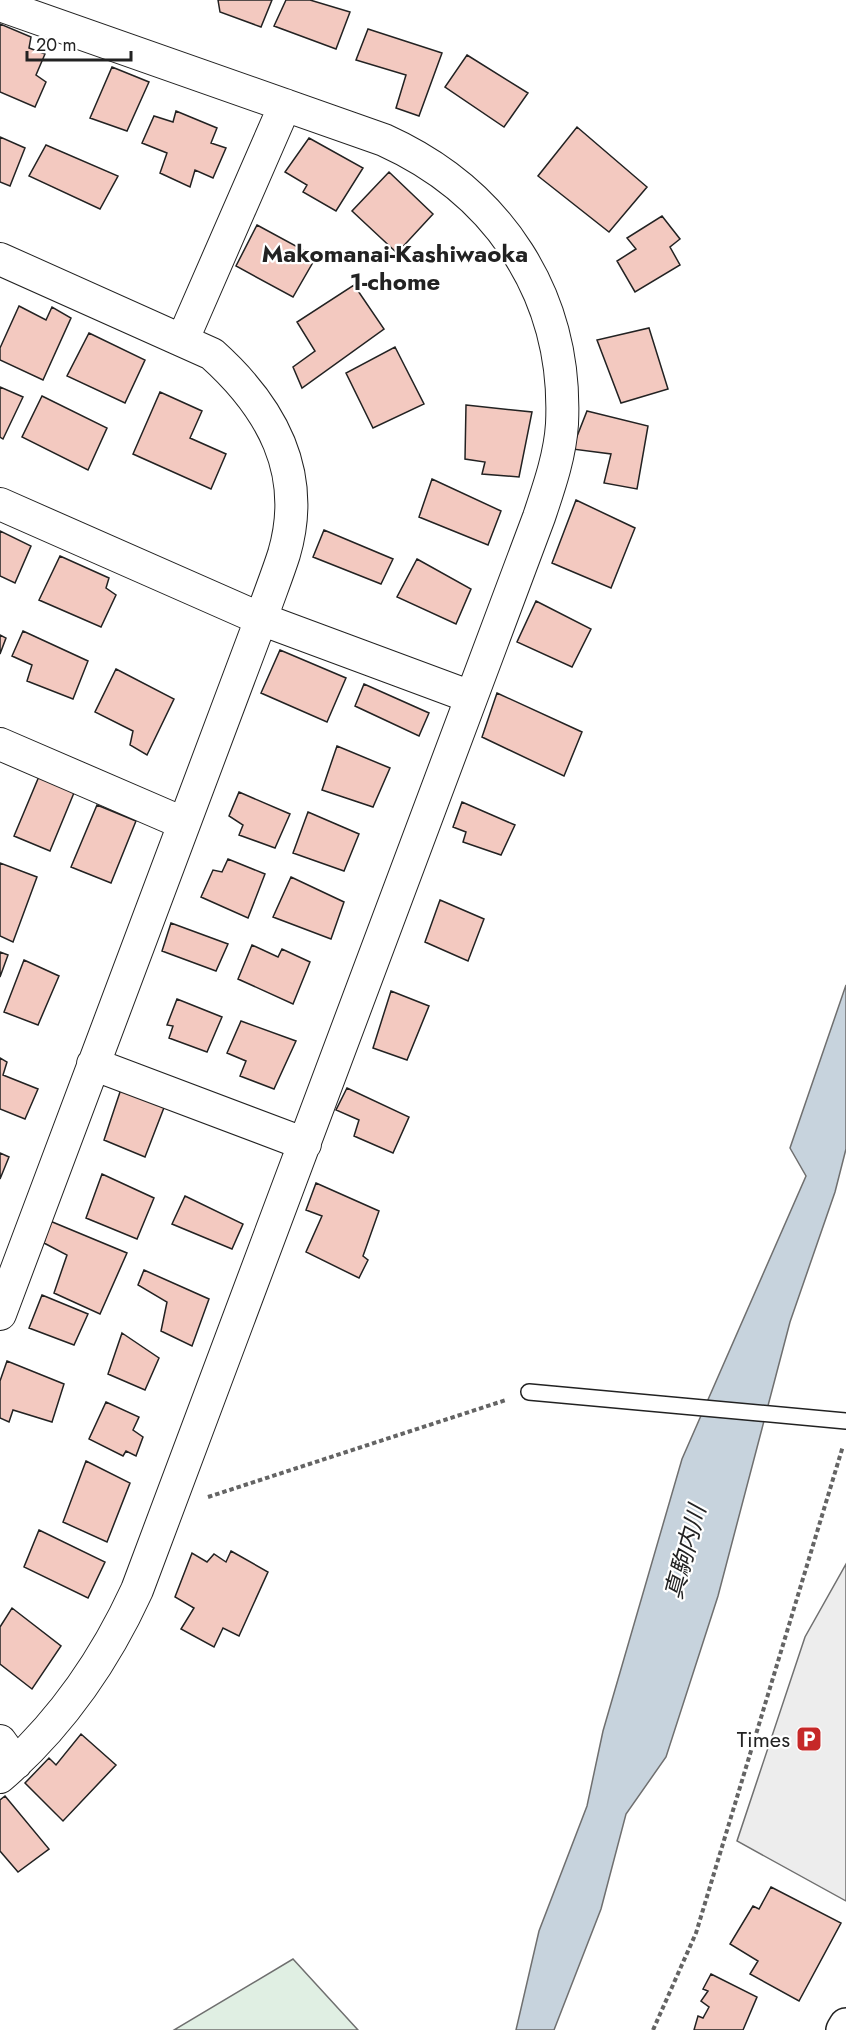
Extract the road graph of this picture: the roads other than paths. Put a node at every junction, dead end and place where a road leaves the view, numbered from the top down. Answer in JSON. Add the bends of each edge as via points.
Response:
{"nodes":[{"id":1,"x":0,"y":5,"type":"edge"},
{"id":2,"x":285,"y":105,"type":"junction"},
{"id":3,"x":0,"y":259,"type":"edge"},
{"id":4,"x":183,"y":339,"type":"junction"},
{"id":5,"x":0,"y":504,"type":"edge"},
{"id":6,"x":261,"y":619,"type":"junction"},
{"id":7,"x":471,"y":697,"type":"junction"},
{"id":8,"x":2,"y":750,"type":"edge"},
{"id":9,"x":183,"y":823,"type":"junction"},
{"id":10,"x":93,"y":1064,"type":"junction"},
{"id":11,"x":305,"y":1143,"type":"junction"},
{"id":12,"x":0,"y":1314,"type":"edge"},
{"id":13,"x":529,"y":1392,"type":"road end"},
{"id":14,"x":846,"y":1422,"type":"edge"},
{"id":15,"x":5,"y":1760,"type":"edge"},
{"id":16,"x":846,"y":2025,"type":"edge"},
{"id":17,"x":843,"y":2030,"type":"edge"}],
"edges":[{"from":1,"to":2,"type":"street"},
{"from":2,"to":4,"type":"street"},
{"from":2,"to":7,"type":"street","via":[[414,153],[471,195],[512,243],[542,297],[562,392],[557,456],[543,506]]},
{"from":3,"to":4,"type":"street"},
{"from":4,"to":6,"type":"street","via":[[212,354],[239,378],[260,404],[285,458],[290,523]]},
{"from":5,"to":6,"type":"street"},
{"from":6,"to":7,"type":"street"},
{"from":6,"to":9,"type":"street"},
{"from":7,"to":11,"type":"street"},
{"from":8,"to":9,"type":"street"},
{"from":9,"to":10,"type":"street"},
{"from":10,"to":11,"type":"street"},
{"from":10,"to":12,"type":"street"},
{"from":11,"to":15,"type":"street","via":[[137,1590],[105,1653],[67,1707]]},
{"from":13,"to":14,"type":"lane"},
{"from":16,"to":17,"type":"highway"}]}
